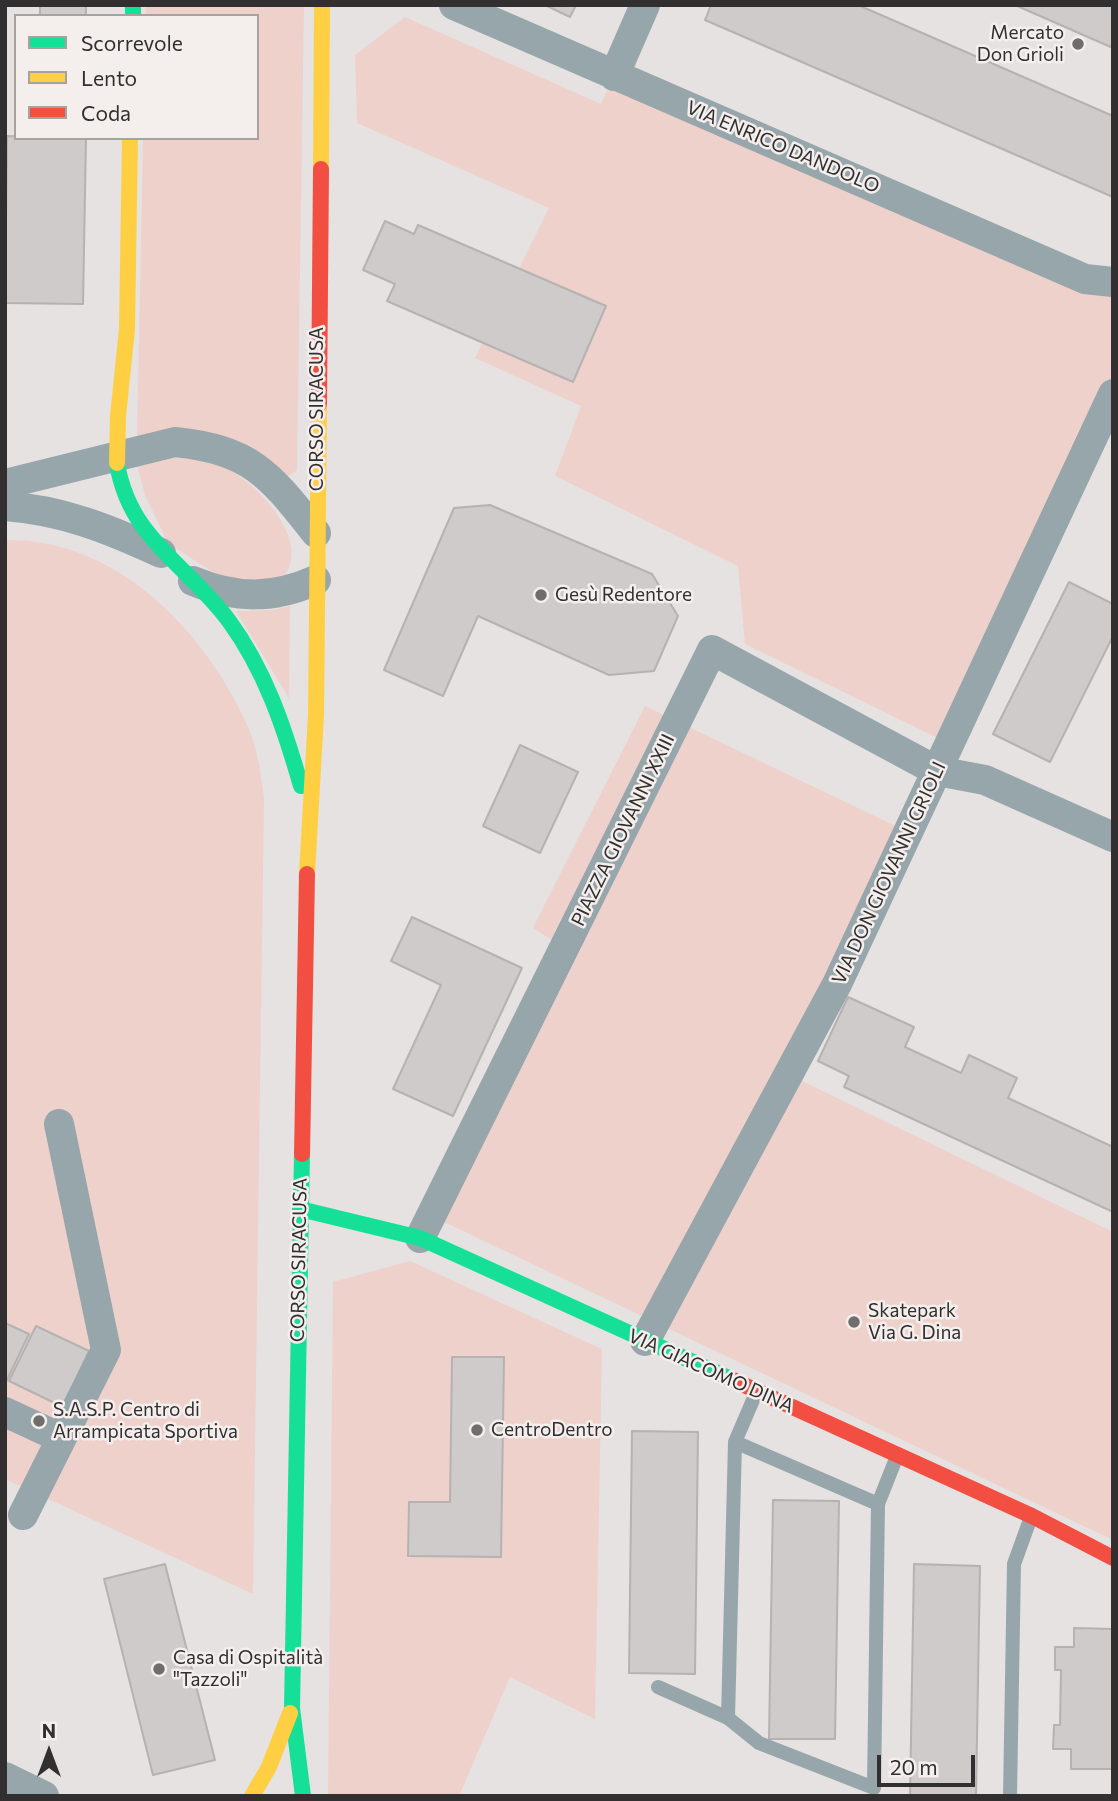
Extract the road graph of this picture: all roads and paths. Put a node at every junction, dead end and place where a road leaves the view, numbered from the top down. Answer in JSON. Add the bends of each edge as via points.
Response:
{"nodes":[{"id":1,"x":321,"y":5,"type":"edge"},
{"id":2,"x":454,"y":5,"type":"edge"},
{"id":3,"x":645,"y":5,"type":"edge"},
{"id":4,"x":614,"y":76,"type":"junction"},
{"id":5,"x":130,"y":140,"type":"edge"},
{"id":6,"x":1113,"y":282,"type":"edge"},
{"id":7,"x":1113,"y":394,"type":"edge"},
{"id":8,"x":116,"y":454,"type":"junction"},
{"id":9,"x":5,"y":484,"type":"edge"},
{"id":10,"x":5,"y":506,"type":"edge"},
{"id":11,"x":316,"y":533,"type":"junction"},
{"id":12,"x":163,"y":554,"type":"junction"},
{"id":13,"x":316,"y":580,"type":"junction"},
{"id":14,"x":193,"y":581,"type":"junction"},
{"id":15,"x":937,"y":771,"type":"junction"},
{"id":16,"x":308,"y":812,"type":"junction"},
{"id":17,"x":1113,"y":837,"type":"edge"},
{"id":18,"x":59,"y":1124,"type":"dead end"},
{"id":19,"x":300,"y":1209,"type":"junction"},
{"id":20,"x":420,"y":1238,"type":"junction"},
{"id":21,"x":645,"y":1340,"type":"junction"},
{"id":22,"x":756,"y":1391,"type":"junction"},
{"id":23,"x":5,"y":1412,"type":"edge"},
{"id":24,"x":61,"y":1438,"type":"junction"},
{"id":25,"x":735,"y":1442,"type":"junction"},
{"id":26,"x":898,"y":1455,"type":"junction"},
{"id":27,"x":878,"y":1504,"type":"junction"},
{"id":28,"x":23,"y":1515,"type":"dead end"},
{"id":29,"x":1032,"y":1516,"type":"junction"},
{"id":30,"x":1113,"y":1558,"type":"edge"},
{"id":31,"x":658,"y":1687,"type":"dead end"},
{"id":32,"x":292,"y":1708,"type":"junction"},
{"id":33,"x":728,"y":1718,"type":"junction"},
{"id":34,"x":5,"y":1777,"type":"edge"},
{"id":35,"x":879,"y":1792,"type":"edge"},
{"id":36,"x":44,"y":1796,"type":"edge"},
{"id":37,"x":251,"y":1796,"type":"edge"},
{"id":38,"x":303,"y":1796,"type":"edge"},
{"id":39,"x":1010,"y":1796,"type":"edge"}],
"edges":[{"from":1,"to":11,"type":"street","name":"CORSO SIRACUSA"},
{"from":2,"to":4,"type":"street","name":"VIA ENRICO DANDOLO"},
{"from":3,"to":4,"type":"street"},
{"from":4,"to":6,"type":"street","name":"VIA ENRICO DANDOLO","via":[[1085,279]]},
{"from":5,"to":8,"type":"street","name":"CORSO SIRACUSA","via":[[127,332]]},
{"from":7,"to":15,"type":"street","name":"VIA DON GIOVANNI GRIOLI"},
{"from":8,"to":9,"type":"street"},
{"from":8,"to":11,"type":"street","via":[[175,442],[231,452],[258,467]]},
{"from":8,"to":12,"type":"street","name":"CORSO SIRACUSA","via":[[126,500]]},
{"from":10,"to":12,"type":"street","via":[[78,517]]},
{"from":11,"to":13,"type":"street","name":"CORSO SIRACUSA"},
{"from":12,"to":14,"type":"street","name":"CORSO SIRACUSA"},
{"from":13,"to":14,"type":"street","via":[[293,590],[252,596],[223,593]]},
{"from":13,"to":16,"type":"street","name":"CORSO SIRACUSA","via":[[316,715]]},
{"from":14,"to":16,"type":"street","name":"CORSO SIRACUSA","via":[[256,661],[279,709]]},
{"from":15,"to":17,"type":"street","via":[[985,780]]},
{"from":15,"to":20,"type":"street","name":"PIAZZA GIOVANNI XXIII","via":[[712,650]]},
{"from":15,"to":21,"type":"street","name":"VIA DON GIOVANNI GRIOLI","via":[[833,992]]},
{"from":16,"to":19,"type":"street","name":"CORSO SIRACUSA"},
{"from":18,"to":24,"type":"street","via":[[106,1350]]},
{"from":19,"to":20,"type":"street","name":"VIA GIACOMO DINA"},
{"from":19,"to":32,"type":"street","name":"CORSO SIRACUSA"},
{"from":20,"to":21,"type":"street","name":"VIA GIACOMO DINA"},
{"from":21,"to":22,"type":"street","name":"VIA GIACOMO DINA"},
{"from":22,"to":25,"type":"lane"},
{"from":22,"to":26,"type":"street","name":"VIA GIACOMO DINA"},
{"from":23,"to":24,"type":"street"},
{"from":24,"to":28,"type":"street"},
{"from":25,"to":27,"type":"lane"},
{"from":25,"to":33,"type":"lane"},
{"from":26,"to":27,"type":"lane"},
{"from":26,"to":29,"type":"street","name":"VIA GIACOMO DINA"},
{"from":27,"to":35,"type":"lane"},
{"from":29,"to":30,"type":"street","name":"VIA GIACOMO DINA"},
{"from":29,"to":39,"type":"lane","via":[[1014,1564]]},
{"from":31,"to":33,"type":"lane"},
{"from":32,"to":37,"type":"street","name":"CORSO SIRACUSA","via":[[269,1767]]},
{"from":32,"to":38,"type":"street","name":"CORSO SIRACUSA"},
{"from":33,"to":35,"type":"lane","via":[[759,1743]]},
{"from":34,"to":36,"type":"street"}]}
